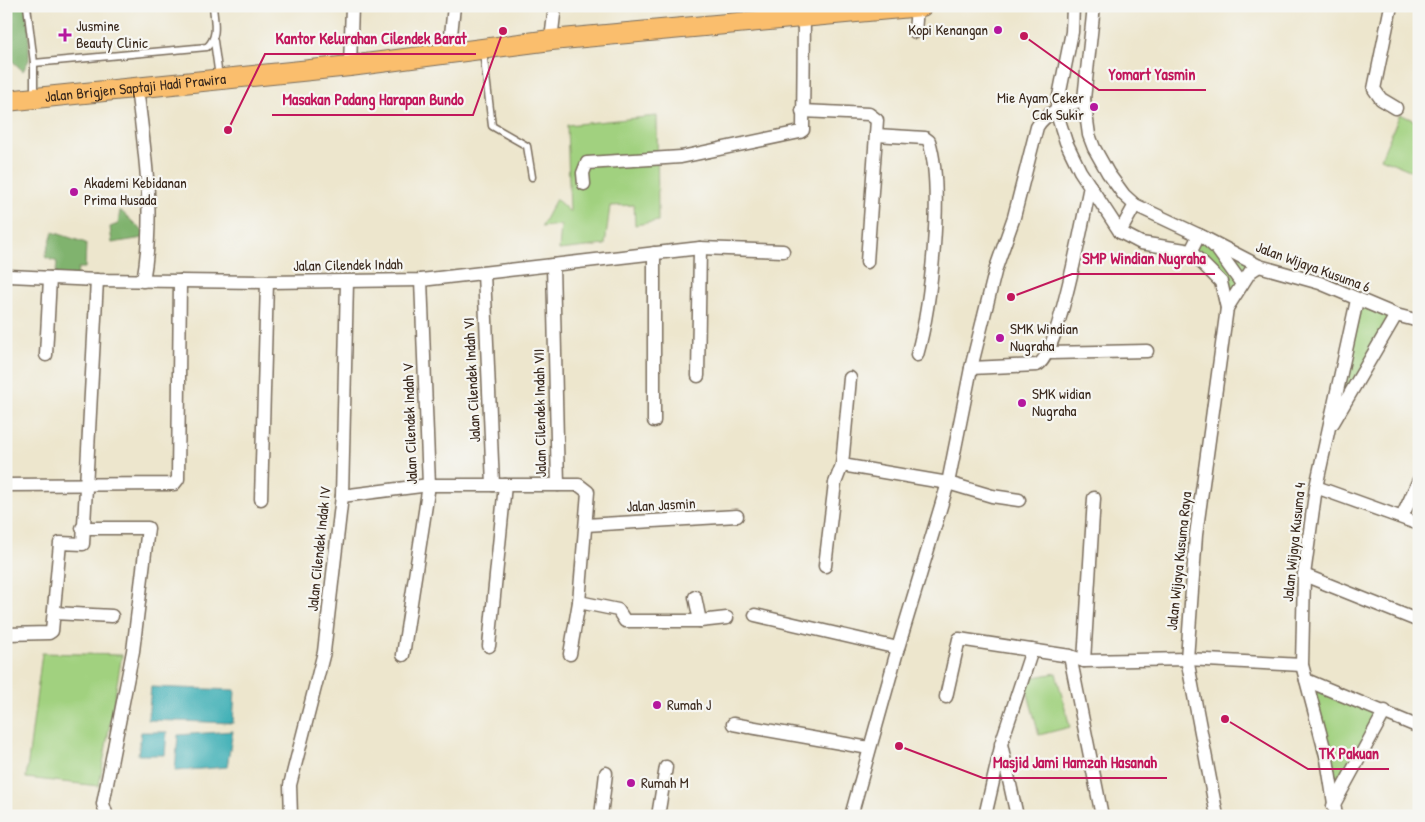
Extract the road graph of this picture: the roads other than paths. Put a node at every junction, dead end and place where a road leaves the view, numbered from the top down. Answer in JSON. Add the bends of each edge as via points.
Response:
{"nodes":[{"id":1,"x":27,"y":6,"type":"edge"},
{"id":2,"x":213,"y":6,"type":"edge"},
{"id":3,"x":352,"y":6,"type":"edge"},
{"id":4,"x":454,"y":6,"type":"edge"},
{"id":5,"x":555,"y":6,"type":"edge"},
{"id":6,"x":922,"y":6,"type":"edge"},
{"id":7,"x":1073,"y":6,"type":"edge"},
{"id":8,"x":1094,"y":6,"type":"edge"},
{"id":9,"x":1391,"y":6,"type":"edge"},
{"id":10,"x":917,"y":7,"type":"edge"},
{"id":11,"x":804,"y":17,"type":"junction"},
{"id":12,"x":915,"y":32,"type":"dead end"},
{"id":13,"x":1072,"y":32,"type":"junction"},
{"id":14,"x":1091,"y":32,"type":"junction"},
{"id":15,"x":214,"y":40,"type":"junction"},
{"id":16,"x":550,"y":40,"type":"junction"},
{"id":17,"x":483,"y":49,"type":"junction"},
{"id":18,"x":448,"y":54,"type":"junction"},
{"id":19,"x":34,"y":63,"type":"junction"},
{"id":20,"x":350,"y":66,"type":"junction"},
{"id":21,"x":219,"y":80,"type":"junction"},
{"id":22,"x":137,"y":88,"type":"junction"},
{"id":23,"x":34,"y":98,"type":"junction"},
{"id":24,"x":1084,"y":99,"type":"junction"},
{"id":25,"x":6,"y":101,"type":"edge"},
{"id":26,"x":1396,"y":108,"type":"dead end"},
{"id":27,"x":802,"y":110,"type":"junction"},
{"id":28,"x":1056,"y":110,"type":"junction"},
{"id":29,"x":876,"y":135,"type":"junction"},
{"id":30,"x":532,"y":177,"type":"dead end"},
{"id":31,"x":584,"y":184,"type":"dead end"},
{"id":32,"x":1090,"y":186,"type":"junction"},
{"id":33,"x":1135,"y":206,"type":"junction"},
{"id":34,"x":1120,"y":232,"type":"junction"},
{"id":35,"x":1199,"y":235,"type":"junction"},
{"id":36,"x":700,"y":248,"type":"junction"},
{"id":37,"x":783,"y":251,"type":"dead end"},
{"id":38,"x":654,"y":253,"type":"junction"},
{"id":39,"x":1190,"y":253,"type":"junction"},
{"id":40,"x":867,"y":262,"type":"dead end"},
{"id":41,"x":553,"y":265,"type":"junction"},
{"id":42,"x":1259,"y":266,"type":"junction"},
{"id":43,"x":484,"y":273,"type":"junction"},
{"id":44,"x":8,"y":276,"type":"dead end"},
{"id":45,"x":50,"y":278,"type":"junction"},
{"id":46,"x":97,"y":280,"type":"junction"},
{"id":47,"x":421,"y":280,"type":"junction"},
{"id":48,"x":143,"y":281,"type":"junction"},
{"id":49,"x":180,"y":281,"type":"junction"},
{"id":50,"x":267,"y":282,"type":"junction"},
{"id":51,"x":347,"y":282,"type":"junction"},
{"id":52,"x":1242,"y":284,"type":"junction"},
{"id":53,"x":1357,"y":300,"type":"junction"},
{"id":54,"x":1228,"y":308,"type":"junction"},
{"id":55,"x":1396,"y":315,"type":"junction"},
{"id":56,"x":1419,"y":321,"type":"edge"},
{"id":57,"x":1147,"y":351,"type":"dead end"},
{"id":58,"x":1049,"y":353,"type":"junction"},
{"id":59,"x":46,"y":355,"type":"dead end"},
{"id":60,"x":917,"y":355,"type":"dead end"},
{"id":61,"x":971,"y":368,"type":"junction"},
{"id":62,"x":698,"y":376,"type":"dead end"},
{"id":63,"x":850,"y":378,"type":"dead end"},
{"id":64,"x":654,"y":421,"type":"dead end"},
{"id":65,"x":1326,"y":435,"type":"junction"},
{"id":66,"x":842,"y":465,"type":"junction"},
{"id":67,"x":1419,"y":480,"type":"edge"},
{"id":68,"x":948,"y":483,"type":"junction"},
{"id":69,"x":6,"y":485,"type":"edge"},
{"id":70,"x":85,"y":485,"type":"junction"},
{"id":71,"x":429,"y":485,"type":"junction"},
{"id":72,"x":499,"y":485,"type":"junction"},
{"id":73,"x":558,"y":485,"type":"junction"},
{"id":74,"x":1316,"y":487,"type":"junction"},
{"id":75,"x":342,"y":496,"type":"junction"},
{"id":76,"x":1094,"y":498,"type":"dead end"},
{"id":77,"x":262,"y":499,"type":"dead end"},
{"id":78,"x":1019,"y":500,"type":"dead end"},
{"id":79,"x":737,"y":516,"type":"dead end"},
{"id":80,"x":1402,"y":517,"type":"junction"},
{"id":81,"x":1419,"y":524,"type":"edge"},
{"id":82,"x":586,"y":525,"type":"junction"},
{"id":83,"x":82,"y":528,"type":"junction"},
{"id":84,"x":825,"y":566,"type":"dead end"},
{"id":85,"x":1304,"y":575,"type":"junction"},
{"id":86,"x":696,"y":597,"type":"dead end"},
{"id":87,"x":579,"y":602,"type":"junction"},
{"id":88,"x":54,"y":613,"type":"junction"},
{"id":89,"x":755,"y":615,"type":"dead end"},
{"id":90,"x":112,"y":616,"type":"dead end"},
{"id":91,"x":727,"y":618,"type":"dead end"},
{"id":92,"x":700,"y":621,"type":"junction"},
{"id":93,"x":1419,"y":621,"type":"edge"},
{"id":94,"x":6,"y":634,"type":"edge"},
{"id":95,"x":490,"y":646,"type":"dead end"},
{"id":96,"x":898,"y":648,"type":"junction"},
{"id":97,"x":1032,"y":650,"type":"junction"},
{"id":98,"x":570,"y":654,"type":"dead end"},
{"id":99,"x":403,"y":655,"type":"dead end"},
{"id":100,"x":1070,"y":656,"type":"junction"},
{"id":101,"x":1186,"y":659,"type":"junction"},
{"id":102,"x":1084,"y":661,"type":"junction"},
{"id":103,"x":1302,"y":665,"type":"junction"},
{"id":104,"x":1306,"y":680,"type":"junction"},
{"id":105,"x":946,"y":697,"type":"dead end"},
{"id":106,"x":1385,"y":711,"type":"junction"},
{"id":107,"x":733,"y":724,"type":"dead end"},
{"id":108,"x":1419,"y":727,"type":"edge"},
{"id":109,"x":1001,"y":744,"type":"junction"},
{"id":110,"x":869,"y":748,"type":"junction"},
{"id":111,"x":666,"y":767,"type":"dead end"},
{"id":112,"x":606,"y":773,"type":"dead end"},
{"id":113,"x":1335,"y":811,"type":"edge"},
{"id":114,"x":107,"y":816,"type":"edge"},
{"id":115,"x":290,"y":816,"type":"edge"},
{"id":116,"x":601,"y":816,"type":"edge"},
{"id":117,"x":658,"y":816,"type":"edge"},
{"id":118,"x":851,"y":816,"type":"edge"},
{"id":119,"x":985,"y":816,"type":"edge"},
{"id":120,"x":1017,"y":816,"type":"edge"},
{"id":121,"x":1102,"y":816,"type":"edge"},
{"id":122,"x":1218,"y":816,"type":"edge"}],
"edges":[{"from":1,"to":19,"type":"lane"},
{"from":2,"to":15,"type":"lane"},
{"from":3,"to":20,"type":"street"},
{"from":4,"to":18,"type":"street"},
{"from":5,"to":16,"type":"street"},
{"from":6,"to":10,"type":"main road","name":"Jalan Brigjen Saptaji Hadi Prawira"},
{"from":7,"to":13,"type":"street"},
{"from":8,"to":14,"type":"street"},
{"from":9,"to":26,"type":"street","via":[[1374,89],[1381,99]]},
{"from":10,"to":11,"type":"main road","name":"Jalan Brigjen Saptaji Hadi Prawira"},
{"from":10,"to":12,"type":"street"},
{"from":11,"to":16,"type":"main road","name":"Jalan Brigjen Saptaji Hadi Prawira"},
{"from":11,"to":27,"type":"street"},
{"from":13,"to":14,"type":"street"},
{"from":13,"to":28,"type":"street"},
{"from":14,"to":24,"type":"street"},
{"from":15,"to":19,"type":"lane","via":[[207,47]]},
{"from":15,"to":21,"type":"lane"},
{"from":16,"to":17,"type":"main road","name":"Jalan Brigjen Saptaji Hadi Prawira"},
{"from":17,"to":18,"type":"main road","name":"Jalan Brigjen Saptaji Hadi Prawira"},
{"from":17,"to":30,"type":"lane","via":[[492,126],[527,146]]},
{"from":18,"to":20,"type":"main road","name":"Jalan Brigjen Saptaji Hadi Prawira"},
{"from":19,"to":23,"type":"lane"},
{"from":20,"to":21,"type":"main road","name":"Jalan Brigjen Saptaji Hadi Prawira"},
{"from":21,"to":22,"type":"main road","name":"Jalan Brigjen Saptaji Hadi Prawira"},
{"from":22,"to":23,"type":"main road","name":"Jalan Brigjen Saptaji Hadi Prawira"},
{"from":22,"to":48,"type":"street","via":[[149,194],[149,237]]},
{"from":23,"to":25,"type":"main road","name":"Jalan Brigjen Saptaji Hadi Prawira"},
{"from":24,"to":28,"type":"street"},
{"from":24,"to":33,"type":"street","via":[[1094,148],[1108,173]]},
{"from":27,"to":29,"type":"street","via":[[869,114],[877,120]]},
{"from":27,"to":31,"type":"street","via":[[800,132],[681,157],[587,163],[583,173]]},
{"from":28,"to":32,"type":"street","via":[[1066,142]]},
{"from":28,"to":61,"type":"street","via":[[1037,127]]},
{"from":29,"to":40,"type":"street"},
{"from":29,"to":60,"type":"street","via":[[925,138],[930,141],[933,157],[936,208],[931,276]]},
{"from":32,"to":34,"type":"street"},
{"from":32,"to":58,"type":"street","via":[[1069,284]]},
{"from":33,"to":34,"type":"street"},
{"from":33,"to":35,"type":"street"},
{"from":34,"to":39,"type":"street","via":[[1141,242]]},
{"from":35,"to":39,"type":"street"},
{"from":35,"to":42,"type":"street","name":"Jalan Wijaya Kusuma 6"},
{"from":35,"to":52,"type":"street","via":[[1218,249]]},
{"from":36,"to":37,"type":"street","name":"Jalan Cilendek Indah"},
{"from":36,"to":38,"type":"street","name":"Jalan Cilendek Indah"},
{"from":36,"to":62,"type":"street"},
{"from":38,"to":41,"type":"street","name":"Jalan Cilendek Indah"},
{"from":38,"to":64,"type":"street"},
{"from":39,"to":54,"type":"street","name":"Jalan Wijaya Kusuma Raya","via":[[1221,282]]},
{"from":41,"to":43,"type":"street","name":"Jalan Cilendek Indah"},
{"from":41,"to":73,"type":"street","name":"Jalan Cilendek Indah VII"},
{"from":42,"to":52,"type":"street","name":"Jalan Wijaya Kusuma Raya"},
{"from":42,"to":53,"type":"street","name":"Jalan Wijaya Kusuma 6","via":[[1320,283]]},
{"from":43,"to":47,"type":"street","name":"Jalan Cilendek Indah"},
{"from":43,"to":72,"type":"street","name":"Jalan Cilendek Indah VI"},
{"from":44,"to":45,"type":"street","name":"Jalan Cilendek Indah"},
{"from":45,"to":46,"type":"street","name":"Jalan Cilendek Indah"},
{"from":45,"to":59,"type":"street"},
{"from":46,"to":48,"type":"street","name":"Jalan Cilendek Indah"},
{"from":46,"to":70,"type":"street"},
{"from":47,"to":51,"type":"street","name":"Jalan Cilendek Indah"},
{"from":47,"to":71,"type":"street","name":"Jalan Cilendek Indah V"},
{"from":48,"to":49,"type":"street","name":"Jalan Cilendek Indah"},
{"from":49,"to":50,"type":"street","name":"Jalan Cilendek Indah"},
{"from":49,"to":70,"type":"street","via":[[178,479],[168,485]]},
{"from":50,"to":51,"type":"street","name":"Jalan Cilendek Indah"},
{"from":50,"to":77,"type":"street"},
{"from":51,"to":75,"type":"street","name":"Jalan Cilendek Indak IV"},
{"from":52,"to":54,"type":"street","name":"Jalan Wijaya Kusuma Raya"},
{"from":53,"to":55,"type":"street","name":"Jalan Wijaya Kusuma 6"},
{"from":53,"to":65,"type":"street","name":"Jalan Wijaya Kusuma 4"},
{"from":54,"to":101,"type":"street","name":"Jalan Wijaya Kusuma Raya","via":[[1196,535]]},
{"from":55,"to":56,"type":"street","name":"Jalan Wijaya Kusuma 6"},
{"from":55,"to":65,"type":"street","name":"Jalan Wijaya Kusuma 4"},
{"from":57,"to":58,"type":"street"},
{"from":58,"to":61,"type":"street","via":[[1037,365]]},
{"from":61,"to":68,"type":"street"},
{"from":63,"to":66,"type":"street"},
{"from":65,"to":74,"type":"street","name":"Jalan Wijaya Kusuma 4"},
{"from":66,"to":68,"type":"street"},
{"from":66,"to":84,"type":"street","via":[[835,483]]},
{"from":67,"to":80,"type":"street"},
{"from":68,"to":78,"type":"street"},
{"from":68,"to":96,"type":"street"},
{"from":69,"to":70,"type":"street"},
{"from":70,"to":83,"type":"street"},
{"from":71,"to":72,"type":"street"},
{"from":71,"to":75,"type":"street"},
{"from":71,"to":99,"type":"street","name":"Jalan Cilendek Indah V"},
{"from":72,"to":73,"type":"street"},
{"from":72,"to":95,"type":"street","name":"Jalan Cilendek Indah VI"},
{"from":73,"to":82,"type":"street","name":"Jalan Cilendek Indah VII","via":[[579,485],[588,492]]},
{"from":74,"to":80,"type":"street"},
{"from":74,"to":85,"type":"street","name":"Jalan Wijaya Kusuma 4"},
{"from":75,"to":115,"type":"street","name":"Jalan Cilendek Indak IV","via":[[324,652],[290,785]]},
{"from":76,"to":102,"type":"street"},
{"from":79,"to":82,"type":"street","name":"Jalan Jasmin"},
{"from":80,"to":81,"type":"street"},
{"from":82,"to":87,"type":"street","name":"Jalan Cilendek Indah VII"},
{"from":83,"to":88,"type":"street","via":[[83,544],[60,543]]},
{"from":83,"to":114,"type":"street","via":[[148,528],[133,651],[103,804]]},
{"from":85,"to":93,"type":"street"},
{"from":85,"to":103,"type":"street","name":"Jalan Wijaya Kusuma 4"},
{"from":86,"to":92,"type":"street"},
{"from":87,"to":92,"type":"street","via":[[618,610],[625,621]]},
{"from":87,"to":98,"type":"street","name":"Jalan Cilendek Indah VII"},
{"from":88,"to":90,"type":"street"},
{"from":88,"to":94,"type":"street","via":[[48,634]]},
{"from":89,"to":96,"type":"street"},
{"from":91,"to":92,"type":"street"},
{"from":96,"to":110,"type":"street"},
{"from":97,"to":100,"type":"street"},
{"from":97,"to":105,"type":"street","via":[[959,639]]},
{"from":97,"to":109,"type":"street"},
{"from":100,"to":102,"type":"street"},
{"from":100,"to":121,"type":"street"},
{"from":101,"to":102,"type":"street"},
{"from":101,"to":103,"type":"street"},
{"from":101,"to":122,"type":"street","name":"Jalan Wijaya Kusuma Raya"},
{"from":103,"to":104,"type":"street","name":"Jalan Wijaya Kusuma 4"},
{"from":104,"to":106,"type":"street"},
{"from":104,"to":113,"type":"street","name":"Jalan Wijaya Kusuma 4","via":[[1327,759]]},
{"from":106,"to":108,"type":"street"},
{"from":106,"to":113,"type":"street"},
{"from":107,"to":110,"type":"street"},
{"from":109,"to":119,"type":"street"},
{"from":109,"to":120,"type":"street"},
{"from":110,"to":118,"type":"street"},
{"from":111,"to":117,"type":"street"},
{"from":112,"to":116,"type":"street"}]}
